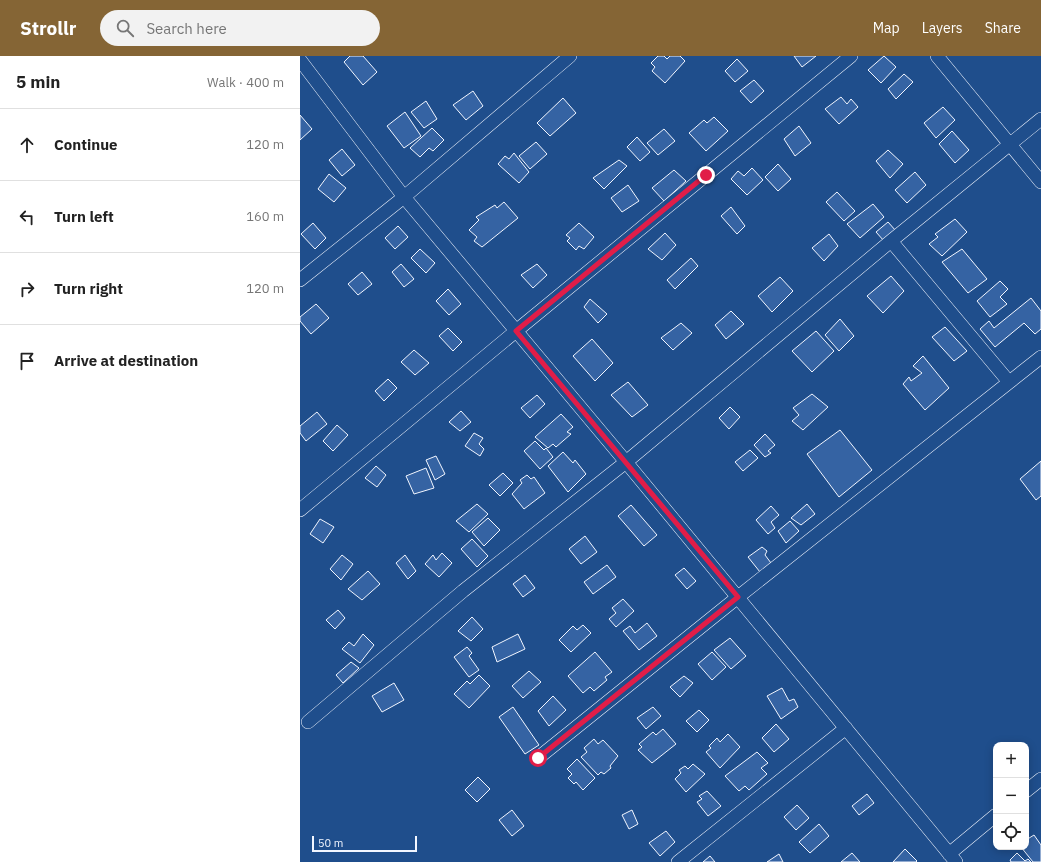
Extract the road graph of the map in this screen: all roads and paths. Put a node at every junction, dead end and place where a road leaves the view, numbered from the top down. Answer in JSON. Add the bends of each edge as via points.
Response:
{"nodes":[{"id":1,"x":570,"y":56,"type":"edge"},
{"id":2,"x":851,"y":56,"type":"edge"},
{"id":3,"x":937,"y":56,"type":"edge"},
{"id":4,"x":300,"y":60,"type":"edge"},
{"id":5,"x":1041,"y":119,"type":"edge"},
{"id":6,"x":1010,"y":145,"type":"junction"},
{"id":7,"x":1041,"y":182,"type":"edge"},
{"id":8,"x":404,"y":197,"type":"junction"},
{"id":9,"x":891,"y":242,"type":"junction"},
{"id":10,"x":300,"y":280,"type":"edge"},
{"id":11,"x":516,"y":331,"type":"junction"},
{"id":12,"x":1041,"y":357,"type":"edge"},
{"id":13,"x":1009,"y":382,"type":"junction"},
{"id":14,"x":626,"y":462,"type":"junction"},
{"id":15,"x":300,"y":510,"type":"edge"},
{"id":16,"x":738,"y":597,"type":"junction"},
{"id":17,"x":308,"y":722,"type":"dead end"},
{"id":18,"x":846,"y":728,"type":"junction"},
{"id":19,"x":538,"y":758,"type":"dead end"},
{"id":20,"x":1041,"y":778,"type":"edge"},
{"id":21,"x":1029,"y":788,"type":"edge"},
{"id":22,"x":993,"y":818,"type":"edge"},
{"id":23,"x":952,"y":859,"type":"edge"},
{"id":24,"x":678,"y":862,"type":"edge"}],
"edges":[{"from":1,"to":8,"type":"street"},
{"from":2,"to":11,"type":"street"},
{"from":3,"to":6,"type":"street"},
{"from":4,"to":8,"type":"street"},
{"from":5,"to":6,"type":"street"},
{"from":6,"to":7,"type":"street"},
{"from":6,"to":9,"type":"street"},
{"from":8,"to":10,"type":"street"},
{"from":8,"to":11,"type":"street"},
{"from":9,"to":13,"type":"street"},
{"from":9,"to":14,"type":"street"},
{"from":11,"to":14,"type":"street"},
{"from":11,"to":15,"type":"street"},
{"from":12,"to":13,"type":"street"},
{"from":13,"to":16,"type":"street"},
{"from":14,"to":16,"type":"street"},
{"from":14,"to":17,"type":"street","via":[[463,591]]},
{"from":16,"to":18,"type":"street"},
{"from":16,"to":19,"type":"street"},
{"from":18,"to":23,"type":"street"},
{"from":18,"to":24,"type":"street"},
{"from":20,"to":21,"type":"street"},
{"from":22,"to":23,"type":"street"}]}
